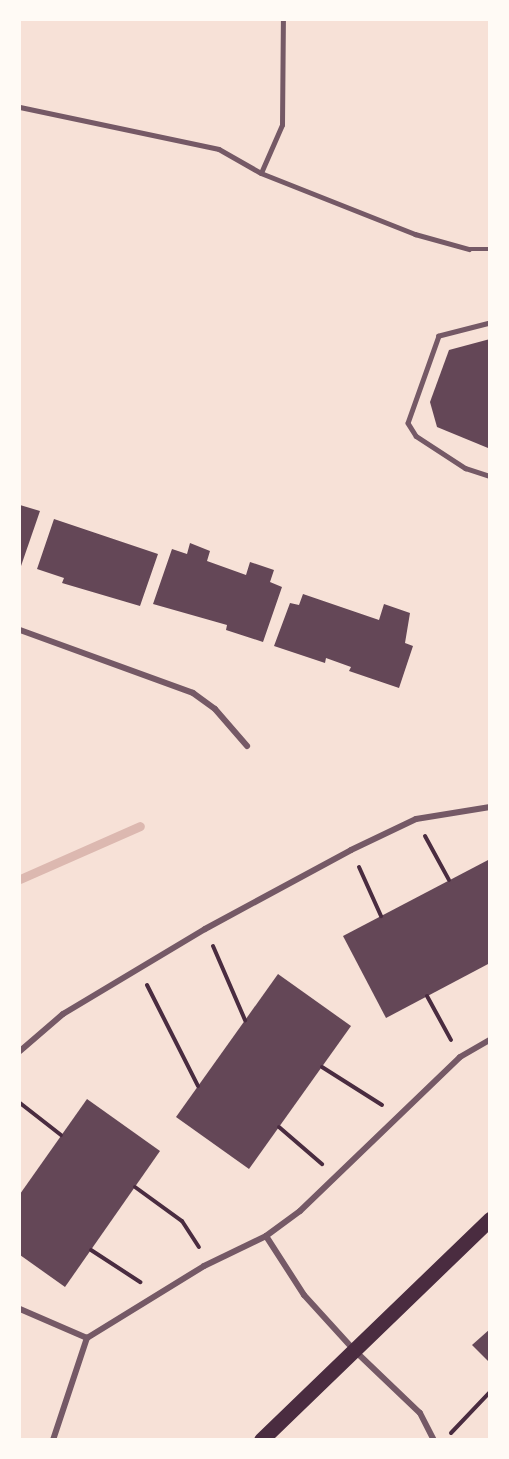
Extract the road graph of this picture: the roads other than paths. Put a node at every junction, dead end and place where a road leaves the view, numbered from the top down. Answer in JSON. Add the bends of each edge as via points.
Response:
{"nodes":[{"id":1,"x":283,"y":20,"type":"edge"},
{"id":2,"x":20,"y":107,"type":"edge"},
{"id":3,"x":261,"y":173,"type":"junction"},
{"id":4,"x":489,"y":249,"type":"edge"},
{"id":5,"x":489,"y":323,"type":"edge"},
{"id":6,"x":489,"y":476,"type":"edge"},
{"id":7,"x":20,"y":630,"type":"edge"},
{"id":8,"x":248,"y":746,"type":"dead end"},
{"id":9,"x":489,"y":807,"type":"edge"},
{"id":10,"x":489,"y":1040,"type":"edge"},
{"id":11,"x":20,"y":1051,"type":"edge"},
{"id":12,"x":489,"y":1219,"type":"edge"},
{"id":13,"x":266,"y":1236,"type":"junction"},
{"id":14,"x":20,"y":1309,"type":"edge"},
{"id":15,"x":87,"y":1338,"type":"junction"},
{"id":16,"x":354,"y":1350,"type":"junction"},
{"id":17,"x":53,"y":1440,"type":"edge"},
{"id":18,"x":261,"y":1440,"type":"edge"},
{"id":19,"x":434,"y":1440,"type":"edge"}],
"edges":[{"from":1,"to":3,"type":"lane","via":[[282,125]]},
{"from":2,"to":3,"type":"lane","via":[[219,150]]},
{"from":3,"to":4,"type":"lane","via":[[415,234],[469,249]]},
{"from":5,"to":6,"type":"lane","via":[[439,336],[408,423],[416,436],[465,468]]},
{"from":7,"to":8,"type":"street","via":[[193,693],[215,709]]},
{"from":9,"to":11,"type":"street","via":[[416,819],[351,850],[205,929],[63,1014]]},
{"from":10,"to":13,"type":"street","via":[[460,1057],[337,1176]]},
{"from":12,"to":16,"type":"main road"},
{"from":13,"to":15,"type":"street","via":[[210,1263]]},
{"from":13,"to":16,"type":"street","via":[[304,1295]]},
{"from":14,"to":15,"type":"street"},
{"from":15,"to":17,"type":"street"},
{"from":16,"to":18,"type":"main road"},
{"from":16,"to":19,"type":"street","via":[[420,1413]]}]}
